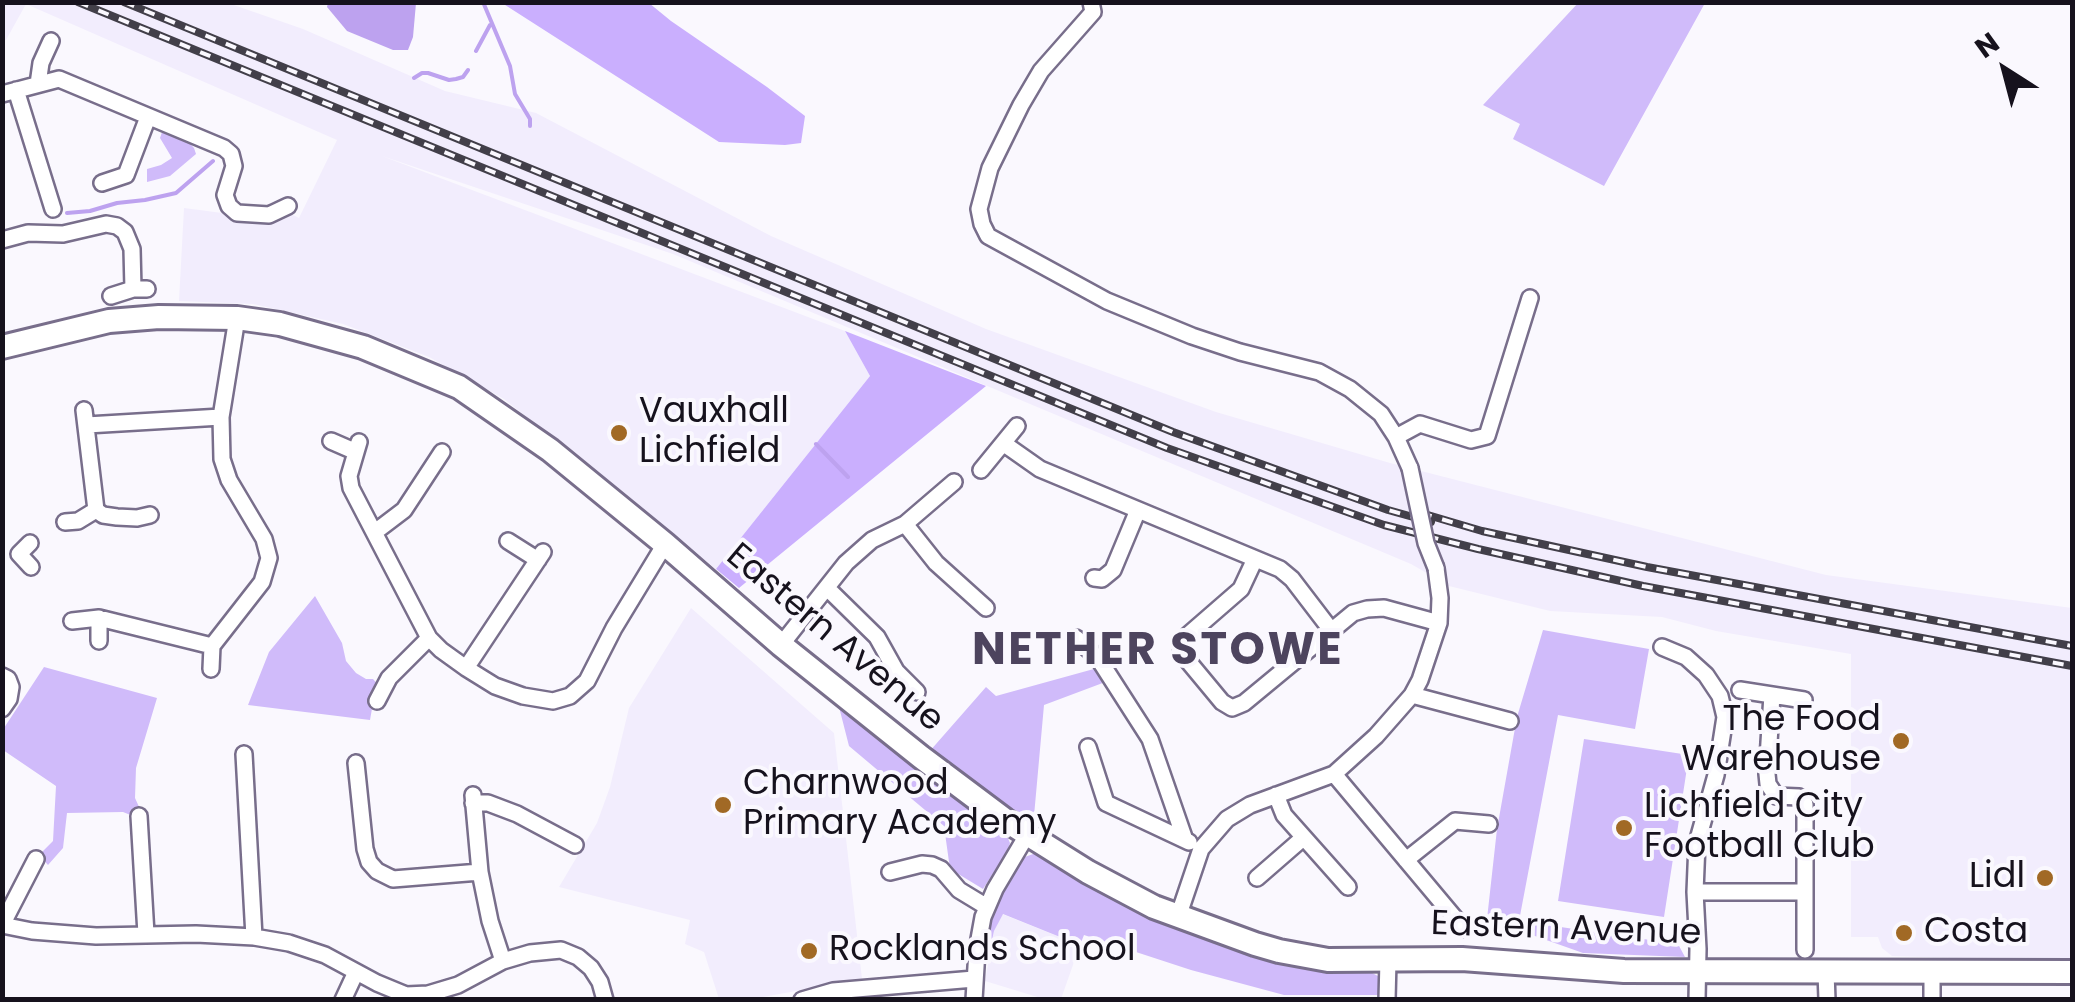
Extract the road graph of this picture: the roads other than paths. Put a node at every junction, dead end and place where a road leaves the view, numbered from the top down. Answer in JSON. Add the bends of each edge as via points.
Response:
{"nodes":[{"id":1,"x":1091,"y":2,"type":"edge"},
{"id":2,"x":50,"y":42,"type":"dead end"},
{"id":3,"x":38,"y":84,"type":"junction"},
{"id":4,"x":9,"y":92,"type":"edge"},
{"id":5,"x":148,"y":117,"type":"junction"},
{"id":6,"x":102,"y":183,"type":"dead end"},
{"id":7,"x":288,"y":206,"type":"dead end"},
{"id":8,"x":53,"y":209,"type":"dead end"},
{"id":9,"x":2,"y":240,"type":"edge"},
{"id":10,"x":111,"y":296,"type":"dead end"},
{"id":11,"x":1530,"y":298,"type":"dead end"},
{"id":12,"x":237,"y":318,"type":"junction"},
{"id":13,"x":3,"y":346,"type":"edge"},
{"id":14,"x":221,"y":417,"type":"junction"},
{"id":15,"x":1017,"y":426,"type":"dead end"},
{"id":16,"x":1396,"y":438,"type":"junction"},
{"id":17,"x":331,"y":441,"type":"dead end"},
{"id":18,"x":1002,"y":443,"type":"junction"},
{"id":19,"x":441,"y":462,"type":"dead end"},
{"id":20,"x":981,"y":470,"type":"dead end"},
{"id":21,"x":952,"y":490,"type":"dead end"},
{"id":22,"x":96,"y":510,"type":"junction"},
{"id":23,"x":1138,"y":510,"type":"junction"},
{"id":24,"x":142,"y":521,"type":"dead end"},
{"id":25,"x":66,"y":522,"type":"dead end"},
{"id":26,"x":905,"y":524,"type":"junction"},
{"id":27,"x":374,"y":532,"type":"junction"},
{"id":28,"x":508,"y":540,"type":"dead end"},
{"id":29,"x":665,"y":544,"type":"junction"},
{"id":30,"x":17,"y":550,"type":"edge"},
{"id":31,"x":1255,"y":559,"type":"junction"},
{"id":32,"x":32,"y":567,"type":"dead end"},
{"id":33,"x":1094,"y":578,"type":"dead end"},
{"id":34,"x":827,"y":588,"type":"junction"},
{"id":35,"x":986,"y":608,"type":"dead end"},
{"id":36,"x":99,"y":618,"type":"junction"},
{"id":37,"x":72,"y":621,"type":"dead end"},
{"id":38,"x":1439,"y":623,"type":"junction"},
{"id":39,"x":1331,"y":630,"type":"junction"},
{"id":40,"x":430,"y":638,"type":"junction"},
{"id":41,"x":1076,"y":638,"type":"dead end"},
{"id":42,"x":98,"y":641,"type":"dead end"},
{"id":43,"x":781,"y":645,"type":"junction"},
{"id":44,"x":212,"y":646,"type":"junction"},
{"id":45,"x":1662,"y":647,"type":"dead end"},
{"id":46,"x":466,"y":668,"type":"junction"},
{"id":47,"x":210,"y":670,"type":"dead end"},
{"id":48,"x":896,"y":671,"type":"junction"},
{"id":49,"x":2,"y":676,"type":"edge"},
{"id":50,"x":882,"y":684,"type":"dead end"},
{"id":51,"x":1740,"y":690,"type":"dead end"},
{"id":52,"x":918,"y":692,"type":"dead end"},
{"id":53,"x":1412,"y":695,"type":"junction"},
{"id":54,"x":1772,"y":695,"type":"junction"},
{"id":55,"x":1804,"y":700,"type":"dead end"},
{"id":56,"x":376,"y":701,"type":"dead end"},
{"id":57,"x":2,"y":709,"type":"edge"},
{"id":58,"x":1510,"y":721,"type":"dead end"},
{"id":59,"x":1088,"y":747,"type":"dead end"},
{"id":60,"x":246,"y":754,"type":"dead end"},
{"id":61,"x":354,"y":769,"type":"dead end"},
{"id":62,"x":1334,"y":774,"type":"junction"},
{"id":63,"x":1276,"y":795,"type":"junction"},
{"id":64,"x":1488,"y":824,"type":"dead end"},
{"id":65,"x":158,"y":826,"type":"dead end"},
{"id":66,"x":1027,"y":835,"type":"junction"},
{"id":67,"x":1304,"y":838,"type":"junction"},
{"id":68,"x":1185,"y":840,"type":"junction"},
{"id":69,"x":574,"y":845,"type":"dead end"},
{"id":70,"x":1201,"y":849,"type":"junction"},
{"id":71,"x":35,"y":859,"type":"dead end"},
{"id":72,"x":1406,"y":860,"type":"junction"},
{"id":73,"x":900,"y":865,"type":"dead end"},
{"id":74,"x":480,"y":872,"type":"junction"},
{"id":75,"x":1257,"y":878,"type":"dead end"},
{"id":76,"x":1348,"y":888,"type":"dead end"},
{"id":77,"x":1694,"y":892,"type":"junction"},
{"id":78,"x":1805,"y":892,"type":"junction"},
{"id":79,"x":986,"y":907,"type":"junction"},
{"id":80,"x":1178,"y":917,"type":"junction"},
{"id":81,"x":2,"y":925,"type":"edge"},
{"id":82,"x":1464,"y":929,"type":"dead end"},
{"id":83,"x":146,"y":934,"type":"junction"},
{"id":84,"x":254,"y":937,"type":"junction"},
{"id":85,"x":1805,"y":950,"type":"dead end"},
{"id":86,"x":1388,"y":960,"type":"junction"},
{"id":87,"x":503,"y":962,"type":"junction"},
{"id":88,"x":1696,"y":971,"type":"junction"},
{"id":89,"x":356,"y":972,"type":"junction"},
{"id":90,"x":1826,"y":972,"type":"junction"},
{"id":91,"x":1932,"y":972,"type":"junction"},
{"id":92,"x":2072,"y":972,"type":"edge"},
{"id":93,"x":974,"y":979,"type":"junction"},
{"id":94,"x":343,"y":1000,"type":"edge"},
{"id":95,"x":605,"y":1000,"type":"edge"},
{"id":96,"x":802,"y":1000,"type":"edge"},
{"id":97,"x":974,"y":1000,"type":"edge"},
{"id":98,"x":1387,"y":1000,"type":"edge"},
{"id":99,"x":1697,"y":1000,"type":"edge"},
{"id":100,"x":1827,"y":1000,"type":"edge"},
{"id":101,"x":1932,"y":1000,"type":"edge"}],
"edges":[{"from":1,"to":16,"type":"street","via":[[1093,12],[1041,71],[990,168],[979,209],[988,236],[1158,322],[1319,372],[1381,414]]},
{"from":2,"to":3,"type":"street"},
{"from":3,"to":4,"type":"street"},
{"from":3,"to":5,"type":"street","via":[[59,79]]},
{"from":4,"to":8,"type":"street"},
{"from":5,"to":6,"type":"street","via":[[126,175]]},
{"from":5,"to":7,"type":"street","via":[[231,154],[225,196],[237,213],[268,215]]},
{"from":9,"to":10,"type":"street","via":[[117,226],[132,249],[140,289]]},
{"from":11,"to":16,"type":"street","via":[[1487,436],[1470,440],[1420,424]]},
{"from":12,"to":13,"type":"highway","name":"Eastern Avenue","via":[[109,321]]},
{"from":12,"to":14,"type":"street"},
{"from":12,"to":29,"type":"highway","name":"Eastern Avenue","via":[[362,347],[459,387],[550,450]]},
{"from":14,"to":22,"type":"street","via":[[86,417]]},
{"from":14,"to":44,"type":"street","via":[[224,467],[269,558],[262,582]]},
{"from":15,"to":18,"type":"street"},
{"from":16,"to":38,"type":"street","bridge":true,"via":[[1436,568]]},
{"from":17,"to":27,"type":"street","via":[[357,446],[351,488]]},
{"from":18,"to":20,"type":"street"},
{"from":18,"to":23,"type":"street","via":[[1040,470]]},
{"from":19,"to":27,"type":"street","via":[[404,510]]},
{"from":21,"to":26,"type":"street"},
{"from":22,"to":24,"type":"street"},
{"from":22,"to":25,"type":"street"},
{"from":23,"to":31,"type":"street"},
{"from":23,"to":33,"type":"street","via":[[1113,570]]},
{"from":26,"to":34,"type":"street","via":[[872,540]]},
{"from":26,"to":35,"type":"street"},
{"from":27,"to":40,"type":"street"},
{"from":28,"to":46,"type":"street","via":[[540,556]]},
{"from":29,"to":43,"type":"highway","name":"Eastern Avenue"},
{"from":29,"to":46,"type":"street","via":[[587,681],[570,696],[523,696]]},
{"from":30,"to":32,"type":"street"},
{"from":31,"to":39,"type":"street","via":[[1292,579]]},
{"from":31,"to":39,"type":"street","via":[[1241,589],[1180,642],[1222,702],[1232,708],[1244,703]]},
{"from":34,"to":43,"type":"street"},
{"from":34,"to":48,"type":"street","via":[[877,638]]},
{"from":36,"to":37,"type":"street"},
{"from":36,"to":42,"type":"street"},
{"from":36,"to":44,"type":"street"},
{"from":38,"to":39,"type":"street","via":[[1367,608]]},
{"from":38,"to":53,"type":"street"},
{"from":40,"to":46,"type":"street"},
{"from":40,"to":56,"type":"street","via":[[383,676]]},
{"from":41,"to":68,"type":"street","via":[[1098,658],[1150,739]]},
{"from":43,"to":66,"type":"highway","name":"Eastern Avenue"},
{"from":44,"to":47,"type":"street"},
{"from":45,"to":77,"type":"street","via":[[1686,656],[1706,675],[1725,717],[1697,843]]},
{"from":48,"to":50,"type":"street"},
{"from":48,"to":52,"type":"street"},
{"from":49,"to":57,"type":"street","via":[[12,687]]},
{"from":51,"to":54,"type":"street"},
{"from":53,"to":58,"type":"street"},
{"from":53,"to":62,"type":"street"},
{"from":54,"to":55,"type":"street"},
{"from":54,"to":78,"type":"street","via":[[1768,784],[1776,796],[1800,797],[1806,804]]},
{"from":59,"to":68,"type":"street","via":[[1106,804]]},
{"from":60,"to":84,"type":"street"},
{"from":61,"to":74,"type":"street","via":[[365,849],[377,871],[393,879]]},
{"from":62,"to":63,"type":"street"},
{"from":62,"to":72,"type":"street"},
{"from":63,"to":67,"type":"street"},
{"from":63,"to":70,"type":"street","via":[[1227,818]]},
{"from":64,"to":72,"type":"street","via":[[1454,822]]},
{"from":65,"to":83,"type":"street","via":[[139,822]]},
{"from":66,"to":79,"type":"street"},
{"from":66,"to":80,"type":"highway","name":"Eastern Avenue"},
{"from":67,"to":75,"type":"street"},
{"from":67,"to":76,"type":"street"},
{"from":68,"to":70,"type":"street"},
{"from":69,"to":74,"type":"street","via":[[518,814],[473,799]]},
{"from":70,"to":80,"type":"street"},
{"from":71,"to":81,"type":"street"},
{"from":72,"to":82,"type":"street"},
{"from":73,"to":79,"type":"street","via":[[941,869]]},
{"from":74,"to":87,"type":"street"},
{"from":77,"to":78,"type":"street"},
{"from":77,"to":88,"type":"street"},
{"from":78,"to":85,"type":"street"},
{"from":79,"to":93,"type":"street"},
{"from":80,"to":86,"type":"highway","name":"Eastern Avenue","via":[[1279,951]]},
{"from":81,"to":83,"type":"street","via":[[60,934]]},
{"from":83,"to":84,"type":"street"},
{"from":84,"to":89,"type":"street","via":[[325,955]]},
{"from":86,"to":88,"type":"highway","name":"Eastern Avenue"},
{"from":86,"to":98,"type":"street"},
{"from":87,"to":89,"type":"street","via":[[428,994],[406,995]]},
{"from":87,"to":95,"type":"street","via":[[561,950],[590,968]]},
{"from":88,"to":90,"type":"highway","name":"Eastern Avenue"},
{"from":88,"to":99,"type":"street"},
{"from":89,"to":94,"type":"street"},
{"from":90,"to":91,"type":"highway","name":"Eastern Avenue"},
{"from":90,"to":100,"type":"street"},
{"from":91,"to":92,"type":"highway","name":"Eastern Avenue"},
{"from":91,"to":101,"type":"street"},
{"from":93,"to":96,"type":"street","via":[[833,991]]},
{"from":93,"to":97,"type":"street"}]}
